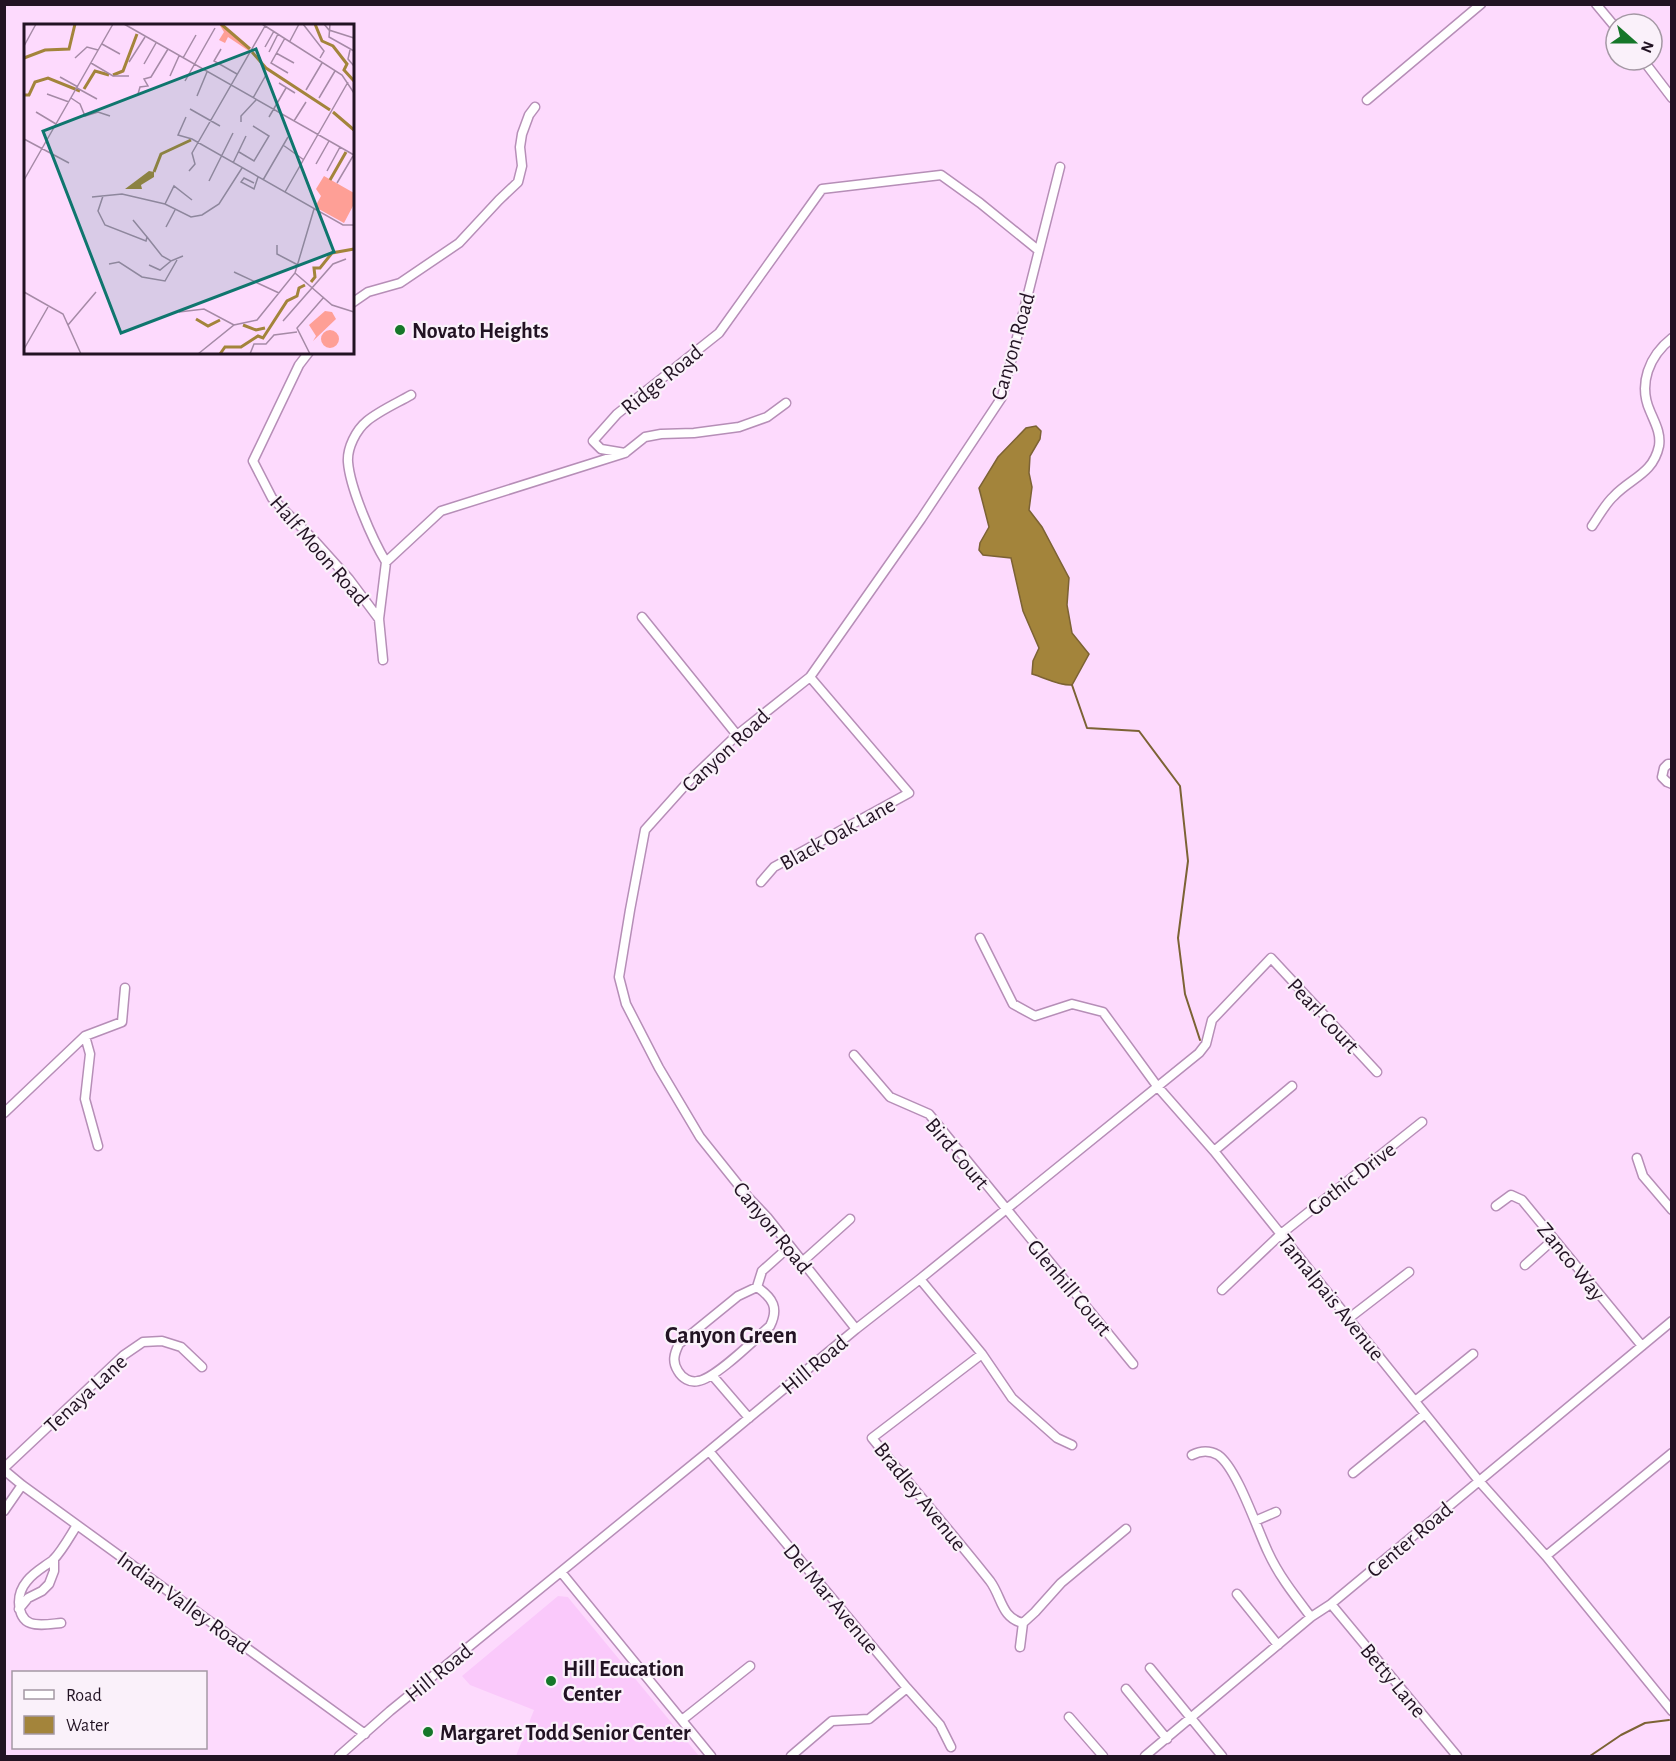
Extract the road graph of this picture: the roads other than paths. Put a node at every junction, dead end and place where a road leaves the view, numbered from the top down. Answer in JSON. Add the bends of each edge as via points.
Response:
{"nodes":[{"id":1,"x":1481,"y":4,"type":"edge"},
{"id":2,"x":1652,"y":72,"type":"edge"},
{"id":3,"x":1671,"y":98,"type":"edge"},
{"id":4,"x":1367,"y":100,"type":"dead end"},
{"id":5,"x":535,"y":107,"type":"dead end"},
{"id":6,"x":1060,"y":167,"type":"dead end"},
{"id":7,"x":1038,"y":250,"type":"junction"},
{"id":8,"x":354,"y":302,"type":"edge"},
{"id":9,"x":1671,"y":338,"type":"edge"},
{"id":10,"x":307,"y":354,"type":"edge"},
{"id":11,"x":411,"y":395,"type":"dead end"},
{"id":12,"x":786,"y":403,"type":"dead end"},
{"id":13,"x":625,"y":453,"type":"junction"},
{"id":14,"x":1592,"y":526,"type":"dead end"},
{"id":15,"x":386,"y":562,"type":"junction"},
{"id":16,"x":642,"y":617,"type":"dead end"},
{"id":17,"x":379,"y":619,"type":"junction"},
{"id":18,"x":383,"y":660,"type":"dead end"},
{"id":19,"x":810,"y":677,"type":"junction"},
{"id":20,"x":737,"y":735,"type":"junction"},
{"id":21,"x":1671,"y":764,"type":"edge"},
{"id":22,"x":1671,"y":784,"type":"edge"},
{"id":23,"x":761,"y":882,"type":"dead end"},
{"id":24,"x":981,"y":938,"type":"dead end"},
{"id":25,"x":1271,"y":957,"type":"joint"},
{"id":26,"x":125,"y":988,"type":"dead end"},
{"id":27,"x":85,"y":1036,"type":"junction"},
{"id":28,"x":854,"y":1055,"type":"dead end"},
{"id":29,"x":1377,"y":1072,"type":"dead end"},
{"id":30,"x":1157,"y":1086,"type":"junction"},
{"id":31,"x":1292,"y":1086,"type":"dead end"},
{"id":32,"x":4,"y":1113,"type":"edge"},
{"id":33,"x":1422,"y":1122,"type":"dead end"},
{"id":34,"x":98,"y":1146,"type":"dead end"},
{"id":35,"x":1214,"y":1150,"type":"junction"},
{"id":36,"x":1637,"y":1158,"type":"dead end"},
{"id":37,"x":1496,"y":1206,"type":"dead end"},
{"id":38,"x":1006,"y":1210,"type":"junction"},
{"id":39,"x":1671,"y":1210,"type":"edge"},
{"id":40,"x":850,"y":1219,"type":"dead end"},
{"id":41,"x":1281,"y":1234,"type":"junction"},
{"id":42,"x":1554,"y":1239,"type":"junction"},
{"id":43,"x":790,"y":1246,"type":"junction"},
{"id":44,"x":802,"y":1262,"type":"junction"},
{"id":45,"x":1526,"y":1265,"type":"dead end"},
{"id":46,"x":1409,"y":1272,"type":"dead end"},
{"id":47,"x":920,"y":1279,"type":"junction"},
{"id":48,"x":757,"y":1287,"type":"junction"},
{"id":49,"x":1222,"y":1290,"type":"dead end"},
{"id":50,"x":1348,"y":1319,"type":"junction"},
{"id":51,"x":1671,"y":1321,"type":"edge"},
{"id":52,"x":856,"y":1329,"type":"junction"},
{"id":53,"x":1642,"y":1346,"type":"junction"},
{"id":54,"x":982,"y":1354,"type":"junction"},
{"id":55,"x":1473,"y":1354,"type":"dead end"},
{"id":56,"x":1133,"y":1364,"type":"dead end"},
{"id":57,"x":202,"y":1367,"type":"dead end"},
{"id":58,"x":712,"y":1375,"type":"junction"},
{"id":59,"x":1415,"y":1401,"type":"junction"},
{"id":60,"x":1425,"y":1414,"type":"junction"},
{"id":61,"x":749,"y":1418,"type":"junction"},
{"id":62,"x":1072,"y":1446,"type":"dead end"},
{"id":63,"x":709,"y":1451,"type":"junction"},
{"id":64,"x":1671,"y":1453,"type":"edge"},
{"id":65,"x":1192,"y":1455,"type":"dead end"},
{"id":66,"x":4,"y":1469,"type":"edge"},
{"id":67,"x":1353,"y":1473,"type":"dead end"},
{"id":68,"x":1479,"y":1481,"type":"junction"},
{"id":69,"x":22,"y":1485,"type":"junction"},
{"id":70,"x":4,"y":1511,"type":"edge"},
{"id":71,"x":1276,"y":1512,"type":"dead end"},
{"id":72,"x":1255,"y":1521,"type":"junction"},
{"id":73,"x":77,"y":1525,"type":"junction"},
{"id":74,"x":1126,"y":1529,"type":"dead end"},
{"id":75,"x":1546,"y":1556,"type":"junction"},
{"id":76,"x":54,"y":1559,"type":"junction"},
{"id":77,"x":561,"y":1572,"type":"junction"},
{"id":78,"x":1237,"y":1594,"type":"dead end"},
{"id":79,"x":1331,"y":1604,"type":"junction"},
{"id":80,"x":19,"y":1609,"type":"junction"},
{"id":81,"x":1311,"y":1617,"type":"junction"},
{"id":82,"x":61,"y":1623,"type":"dead end"},
{"id":83,"x":1023,"y":1623,"type":"junction"},
{"id":84,"x":1278,"y":1645,"type":"junction"},
{"id":85,"x":1020,"y":1647,"type":"dead end"},
{"id":86,"x":750,"y":1666,"type":"dead end"},
{"id":87,"x":1149,"y":1668,"type":"dead end"},
{"id":88,"x":907,"y":1688,"type":"junction"},
{"id":89,"x":1126,"y":1689,"type":"dead end"},
{"id":90,"x":1671,"y":1711,"type":"edge"},
{"id":91,"x":1070,"y":1717,"type":"dead end"},
{"id":92,"x":1191,"y":1719,"type":"junction"},
{"id":93,"x":682,"y":1720,"type":"junction"},
{"id":94,"x":365,"y":1734,"type":"junction"},
{"id":95,"x":1167,"y":1739,"type":"junction"},
{"id":96,"x":951,"y":1747,"type":"dead end"},
{"id":97,"x":339,"y":1756,"type":"edge"},
{"id":98,"x":711,"y":1756,"type":"edge"},
{"id":99,"x":791,"y":1756,"type":"edge"},
{"id":100,"x":1103,"y":1756,"type":"edge"},
{"id":101,"x":1145,"y":1756,"type":"edge"},
{"id":102,"x":1222,"y":1756,"type":"edge"},
{"id":103,"x":1457,"y":1756,"type":"edge"}],
"edges":[{"from":1,"to":4,"type":"street"},
{"from":2,"to":3,"type":"street"},
{"from":5,"to":8,"type":"street","via":[[522,134],[518,182],[459,243],[400,283],[368,292]]},
{"from":6,"to":7,"type":"street","name":"Canyon Road"},
{"from":7,"to":13,"type":"street","name":"Ridge Road","via":[[940,175],[822,189],[719,333],[617,414],[593,441],[602,449]]},
{"from":7,"to":19,"type":"street","name":"Canyon Road","via":[[1002,398]]},
{"from":9,"to":14,"type":"street","via":[[1654,356],[1644,382],[1645,398],[1659,432],[1659,447],[1646,472],[1611,498]]},
{"from":10,"to":17,"type":"street","name":"Half Moon Road","via":[[253,461],[272,498],[349,579]]},
{"from":11,"to":15,"type":"street","via":[[366,422],[350,444],[347,461],[366,522]]},
{"from":12,"to":13,"type":"street","via":[[767,417],[739,427],[645,437]]},
{"from":13,"to":15,"type":"street","via":[[441,511]]},
{"from":15,"to":17,"type":"street"},
{"from":16,"to":20,"type":"street"},
{"from":17,"to":18,"type":"street"},
{"from":19,"to":20,"type":"street","name":"Canyon Road"},
{"from":19,"to":23,"type":"street","name":"Black Oak Lane","via":[[909,793],[774,867]]},
{"from":20,"to":43,"type":"street","name":"Canyon Road","via":[[645,830],[619,977],[626,1005],[700,1137]]},
{"from":21,"to":22,"type":"street","via":[[1662,772]]},
{"from":24,"to":30,"type":"street","name":"Tamalpais Avenue","via":[[1013,1004],[1035,1016],[1072,1004],[1103,1012]]},
{"from":25,"to":29,"type":"street","name":"Pearl Court"},
{"from":25,"to":30,"type":"street","name":"Hill Road","via":[[1212,1020],[1206,1044],[1199,1053]]},
{"from":26,"to":27,"type":"street","via":[[122,1022]]},
{"from":27,"to":32,"type":"street"},
{"from":27,"to":34,"type":"street","via":[[90,1054],[85,1099]]},
{"from":28,"to":38,"type":"street","name":"Bird Court","via":[[890,1097],[928,1114]]},
{"from":30,"to":35,"type":"street","name":"Tamalpais Avenue"},
{"from":30,"to":38,"type":"street","name":"Hill Road"},
{"from":31,"to":35,"type":"street"},
{"from":33,"to":41,"type":"street","name":"Gothic Drive"},
{"from":35,"to":41,"type":"street","name":"Tamalpais Avenue"},
{"from":36,"to":39,"type":"street","via":[[1643,1176]]},
{"from":37,"to":42,"type":"street","name":"Zanco Way","via":[[1510,1195],[1522,1200]]},
{"from":38,"to":47,"type":"street","name":"Hill Road"},
{"from":38,"to":56,"type":"street","name":"Glenhill Court"},
{"from":40,"to":44,"type":"street"},
{"from":41,"to":49,"type":"street","name":"Gothic Drive"},
{"from":41,"to":50,"type":"street","name":"Tamalpais Avenue"},
{"from":42,"to":45,"type":"street"},
{"from":42,"to":53,"type":"street","name":"Zanco Way"},
{"from":43,"to":44,"type":"street","name":"Canyon Road"},
{"from":43,"to":48,"type":"street","via":[[762,1271]]},
{"from":44,"to":52,"type":"street","name":"Canyon Road"},
{"from":46,"to":50,"type":"street"},
{"from":47,"to":52,"type":"street","name":"Hill Road"},
{"from":47,"to":54,"type":"street"},
{"from":48,"to":58,"type":"street","via":[[774,1306],[774,1319]]},
{"from":48,"to":58,"type":"street","via":[[738,1296],[676,1349],[674,1361],[684,1378],[698,1382]]},
{"from":50,"to":59,"type":"street","name":"Tamalpais Avenue"},
{"from":51,"to":53,"type":"street","name":"Center Road"},
{"from":52,"to":61,"type":"street","name":"Hill Road"},
{"from":53,"to":68,"type":"street","name":"Center Road"},
{"from":54,"to":62,"type":"street","via":[[1012,1398],[1057,1438]]},
{"from":54,"to":83,"type":"street","name":"Bradley Avenue","via":[[872,1438],[992,1584],[1008,1616]]},
{"from":55,"to":59,"type":"street"},
{"from":57,"to":66,"type":"street","name":"Tenaya Lane","via":[[181,1347],[162,1341],[143,1342],[124,1355]]},
{"from":58,"to":61,"type":"street"},
{"from":59,"to":60,"type":"street","name":"Tamalpais Avenue"},
{"from":60,"to":67,"type":"street"},
{"from":60,"to":68,"type":"street","name":"Tamalpais Avenue"},
{"from":61,"to":63,"type":"street","name":"Hill Road"},
{"from":63,"to":77,"type":"street","name":"Hill Road"},
{"from":63,"to":88,"type":"street","name":"Del Mar Avenue"},
{"from":64,"to":75,"type":"street"},
{"from":65,"to":72,"type":"street","via":[[1202,1451],[1217,1455],[1232,1469]]},
{"from":66,"to":69,"type":"street","name":"Indian Valley Road"},
{"from":68,"to":75,"type":"street","name":"Tamalpais Avenue"},
{"from":68,"to":79,"type":"street","name":"Center Road"},
{"from":69,"to":70,"type":"street"},
{"from":69,"to":73,"type":"street","name":"Indian Valley Road"},
{"from":71,"to":72,"type":"street"},
{"from":72,"to":81,"type":"street","via":[[1285,1583]]},
{"from":73,"to":76,"type":"street"},
{"from":73,"to":94,"type":"street","name":"Indian Valley Road"},
{"from":74,"to":83,"type":"street","via":[[1061,1583]]},
{"from":75,"to":90,"type":"street","name":"Tamalpais Avenue"},
{"from":76,"to":80,"type":"street","via":[[24,1584]]},
{"from":76,"to":80,"type":"street","via":[[49,1584]]},
{"from":77,"to":93,"type":"street"},
{"from":77,"to":94,"type":"street","name":"Hill Road"},
{"from":78,"to":84,"type":"street"},
{"from":79,"to":81,"type":"street","name":"Center Road"},
{"from":79,"to":103,"type":"street","name":"Betty Lane"},
{"from":80,"to":82,"type":"street","via":[[29,1623]]},
{"from":81,"to":84,"type":"street","name":"Center Road"},
{"from":83,"to":85,"type":"street"},
{"from":84,"to":92,"type":"street","name":"Center Road"},
{"from":86,"to":93,"type":"street"},
{"from":87,"to":92,"type":"street"},
{"from":88,"to":96,"type":"street","name":"Del Mar Avenue","via":[[940,1725]]},
{"from":88,"to":99,"type":"street","via":[[870,1719],[832,1721]]},
{"from":89,"to":95,"type":"street"},
{"from":91,"to":100,"type":"street"},
{"from":92,"to":95,"type":"street","name":"Center Road"},
{"from":92,"to":102,"type":"street"},
{"from":93,"to":98,"type":"street"},
{"from":94,"to":97,"type":"street","name":"Hill Road"},
{"from":95,"to":101,"type":"street","name":"Center Road"}]}
